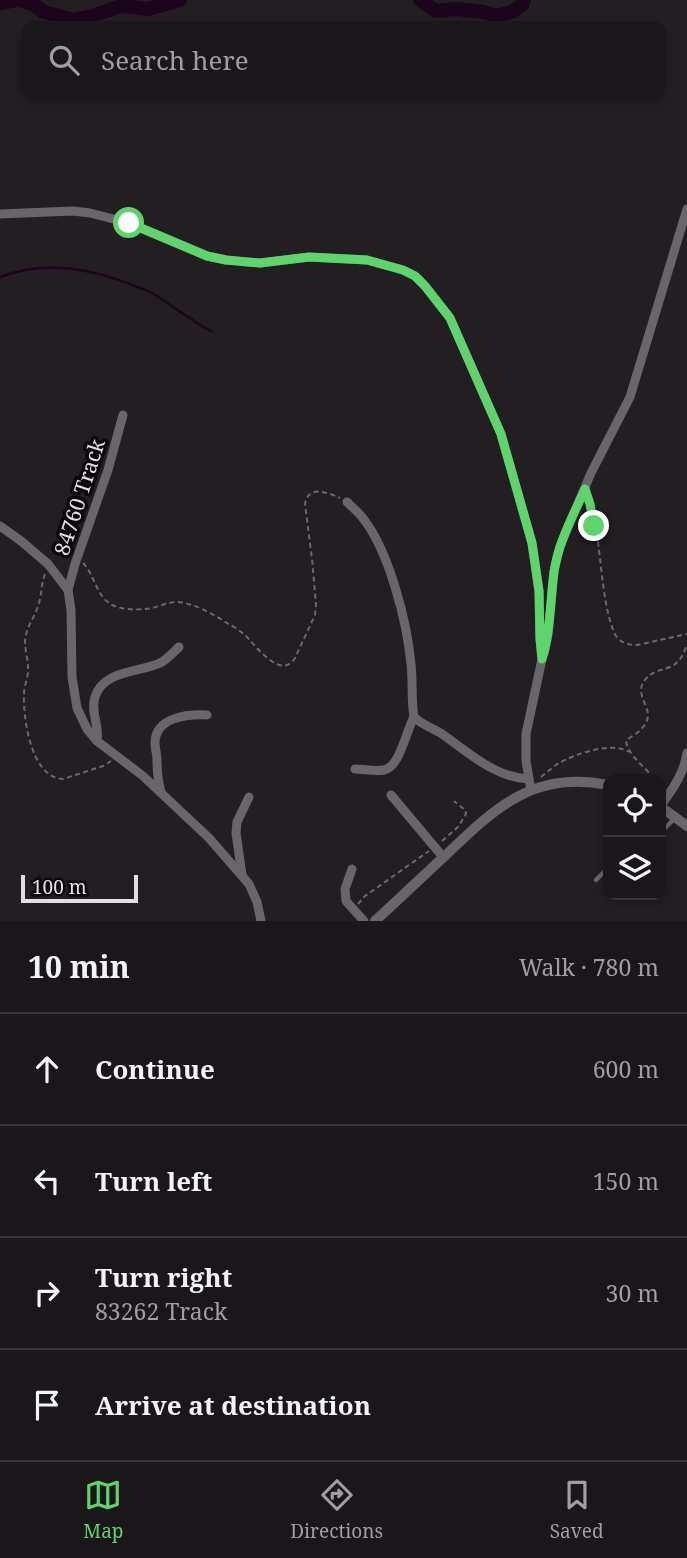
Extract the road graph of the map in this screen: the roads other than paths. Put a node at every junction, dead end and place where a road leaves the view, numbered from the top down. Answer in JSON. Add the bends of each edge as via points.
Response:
{"nodes":[{"id":1,"x":687,"y":209,"type":"edge"},
{"id":2,"x":0,"y":214,"type":"edge"},
{"id":3,"x":685,"y":225,"type":"edge"},
{"id":4,"x":123,"y":415,"type":"dead end"},
{"id":5,"x":347,"y":502,"type":"road end"},
{"id":6,"x":0,"y":526,"type":"edge"},
{"id":7,"x":68,"y":590,"type":"junction"},
{"id":8,"x":179,"y":647,"type":"dead end"},
{"id":9,"x":542,"y":659,"type":"junction"},
{"id":10,"x":207,"y":715,"type":"dead end"},
{"id":11,"x":414,"y":717,"type":"junction"},
{"id":12,"x":97,"y":741,"type":"junction"},
{"id":13,"x":687,"y":753,"type":"edge"},
{"id":14,"x":355,"y":769,"type":"dead end"},
{"id":15,"x":603,"y":784,"type":"edge"},
{"id":16,"x":529,"y":785,"type":"junction"},
{"id":17,"x":162,"y":794,"type":"junction"},
{"id":18,"x":391,"y":794,"type":"dead end"},
{"id":19,"x":249,"y":797,"type":"dead end"},
{"id":20,"x":666,"y":798,"type":"edge"},
{"id":21,"x":666,"y":810,"type":"edge"},
{"id":22,"x":675,"y":817,"type":"junction"},
{"id":23,"x":687,"y":826,"type":"edge"},
{"id":24,"x":666,"y":827,"type":"edge"},
{"id":25,"x":443,"y":858,"type":"junction"},
{"id":26,"x":352,"y":869,"type":"dead end"},
{"id":27,"x":603,"y":873,"type":"edge"},
{"id":28,"x":243,"y":876,"type":"junction"},
{"id":29,"x":596,"y":880,"type":"dead end"},
{"id":30,"x":261,"y":921,"type":"edge"},
{"id":31,"x":364,"y":921,"type":"edge"},
{"id":32,"x":375,"y":921,"type":"edge"}],
"edges":[{"from":1,"to":3,"type":"street"},
{"from":2,"to":9,"type":"street","via":[[90,213],[226,260],[367,260],[415,276],[450,318],[501,434],[532,543]]},
{"from":3,"to":9,"type":"street","via":[[631,397],[560,546]]},
{"from":4,"to":7,"type":"street","name":"84760 Track"},
{"from":5,"to":11,"type":"street","via":[[377,543],[397,597],[410,650]]},
{"from":6,"to":7,"type":"street","via":[[48,564]]},
{"from":7,"to":12,"type":"street","via":[[75,696],[82,720]]},
{"from":8,"to":12,"type":"street","via":[[164,661],[111,678],[98,689],[93,707]]},
{"from":9,"to":16,"type":"street","via":[[526,734]]},
{"from":10,"to":17,"type":"street","via":[[178,716],[160,730],[155,743]]},
{"from":11,"to":14,"type":"street","via":[[392,766],[381,771]]},
{"from":11,"to":16,"type":"street","via":[[488,766]]},
{"from":12,"to":17,"type":"street"},
{"from":13,"to":20,"type":"street","via":[[684,769]]},
{"from":15,"to":16,"type":"street","via":[[580,781]]},
{"from":16,"to":25,"type":"street"},
{"from":17,"to":28,"type":"street"},
{"from":18,"to":25,"type":"street"},
{"from":19,"to":28,"type":"street","via":[[236,833]]},
{"from":21,"to":22,"type":"street"},
{"from":22,"to":23,"type":"street"},
{"from":22,"to":24,"type":"lane"},
{"from":25,"to":32,"type":"street"},
{"from":26,"to":31,"type":"street","via":[[346,901]]},
{"from":27,"to":29,"type":"lane"},
{"from":28,"to":30,"type":"street","via":[[254,893]]}]}
